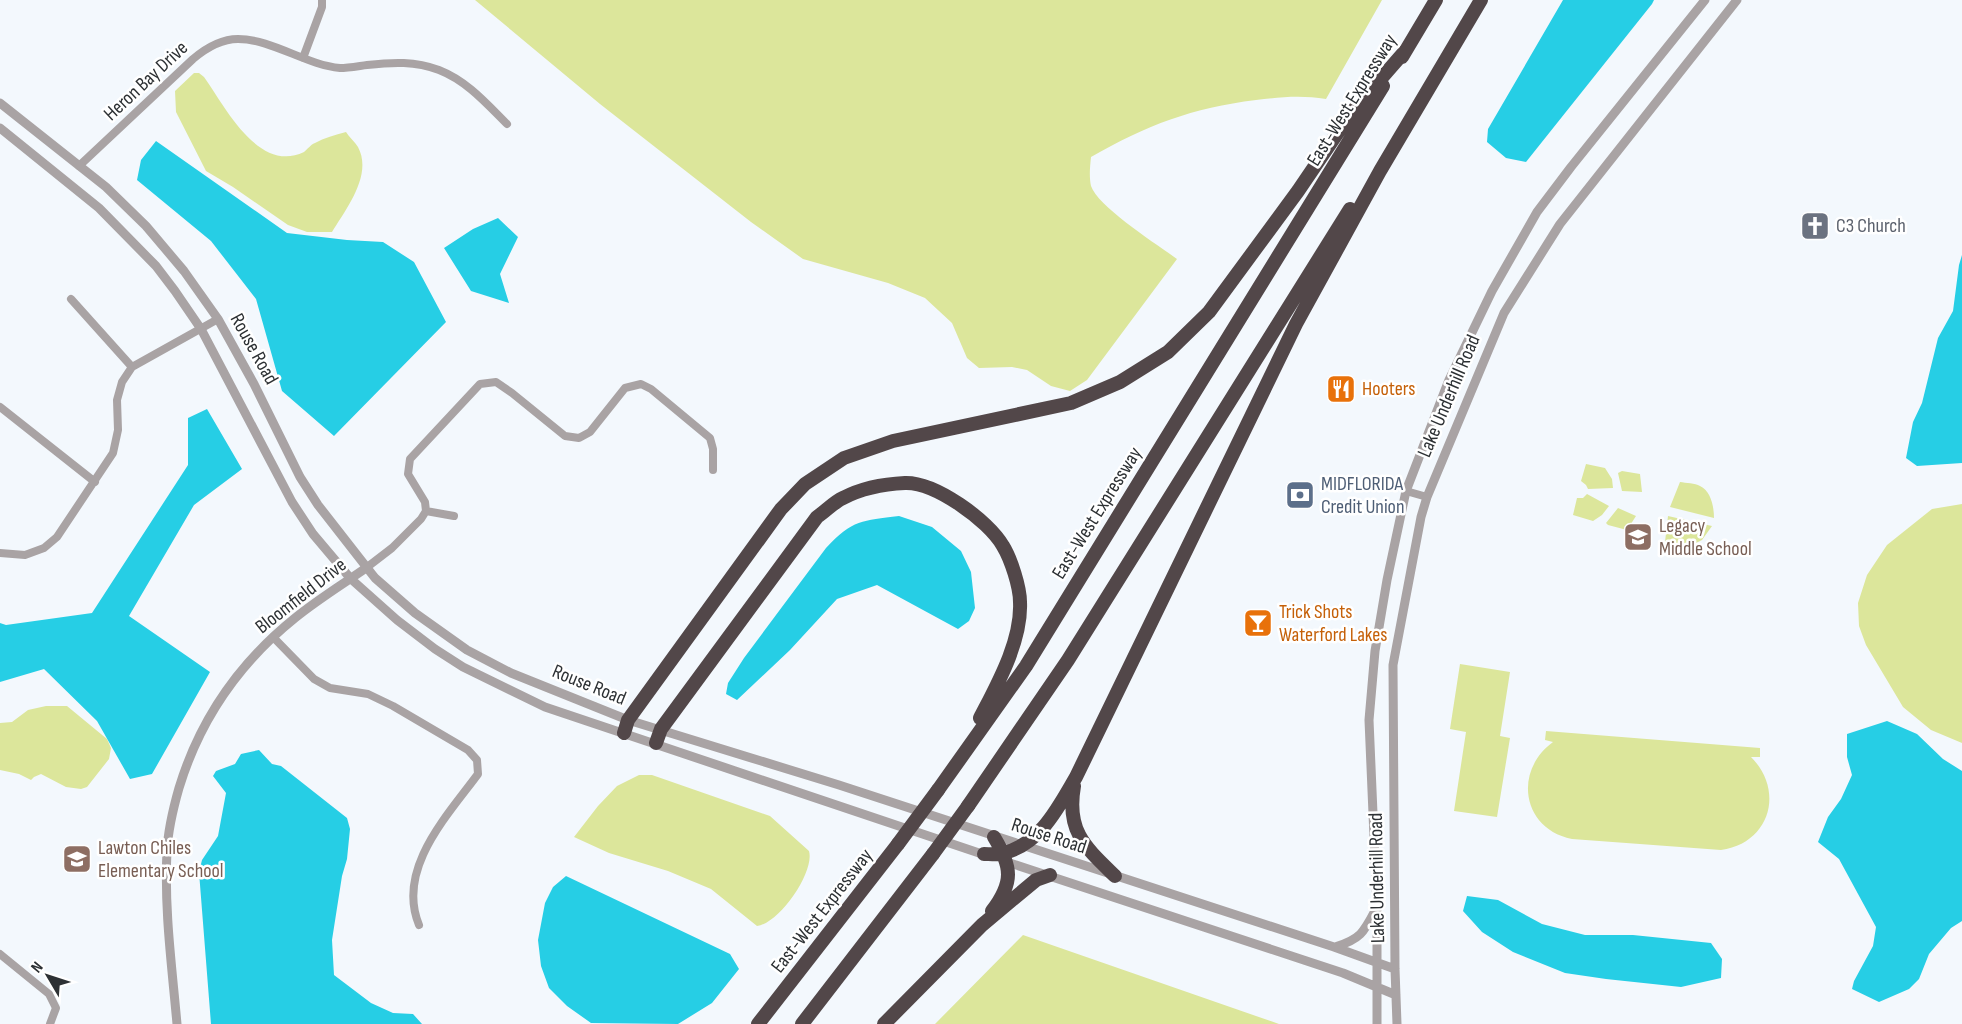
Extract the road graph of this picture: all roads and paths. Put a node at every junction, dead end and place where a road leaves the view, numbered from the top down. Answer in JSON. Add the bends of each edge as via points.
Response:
{"nodes":[{"id":1,"x":322,"y":0,"type":"edge"},
{"id":2,"x":1436,"y":0,"type":"edge"},
{"id":3,"x":1480,"y":0,"type":"edge"},
{"id":4,"x":1705,"y":0,"type":"edge"},
{"id":5,"x":1737,"y":0,"type":"edge"},
{"id":6,"x":1406,"y":50,"type":"junction"},
{"id":7,"x":303,"y":58,"type":"junction"},
{"id":8,"x":0,"y":103,"type":"edge"},
{"id":9,"x":507,"y":124,"type":"dead end"},
{"id":10,"x":0,"y":128,"type":"edge"},
{"id":11,"x":80,"y":166,"type":"junction"},
{"id":12,"x":71,"y":299,"type":"dead end"},
{"id":13,"x":218,"y":319,"type":"junction"},
{"id":14,"x":201,"y":329,"type":"junction"},
{"id":15,"x":132,"y":367,"type":"junction"},
{"id":16,"x":0,"y":407,"type":"edge"},
{"id":17,"x":713,"y":470,"type":"dead end"},
{"id":18,"x":95,"y":482,"type":"junction"},
{"id":19,"x":1406,"y":491,"type":"junction"},
{"id":20,"x":1427,"y":497,"type":"junction"},
{"id":21,"x":426,"y":511,"type":"junction"},
{"id":22,"x":454,"y":516,"type":"dead end"},
{"id":23,"x":0,"y":553,"type":"edge"},
{"id":24,"x":366,"y":568,"type":"junction"},
{"id":25,"x":351,"y":579,"type":"junction"},
{"id":26,"x":273,"y":637,"type":"junction"},
{"id":27,"x":626,"y":727,"type":"junction"},
{"id":28,"x":661,"y":729,"type":"junction"},
{"id":29,"x":657,"y":743,"type":"junction"},
{"id":30,"x":1076,"y":777,"type":"junction"},
{"id":31,"x":938,"y":790,"type":"junction"},
{"id":32,"x":994,"y":837,"type":"junction"},
{"id":33,"x":1021,"y":846,"type":"junction"},
{"id":34,"x":984,"y":854,"type":"joint"},
{"id":35,"x":1006,"y":858,"type":"junction"},
{"id":36,"x":1050,"y":875,"type":"junction"},
{"id":37,"x":1115,"y":876,"type":"junction"},
{"id":38,"x":1377,"y":907,"type":"junction"},
{"id":39,"x":419,"y":925,"type":"dead end"},
{"id":40,"x":982,"y":925,"type":"junction"},
{"id":41,"x":1334,"y":947,"type":"junction"},
{"id":42,"x":0,"y":954,"type":"edge"},
{"id":43,"x":1377,"y":962,"type":"junction"},
{"id":44,"x":1395,"y":969,"type":"junction"},
{"id":45,"x":1377,"y":987,"type":"junction"},
{"id":46,"x":1396,"y":994,"type":"junction"},
{"id":47,"x":50,"y":1024,"type":"edge"},
{"id":48,"x":177,"y":1024,"type":"edge"},
{"id":49,"x":758,"y":1024,"type":"edge"},
{"id":50,"x":802,"y":1024,"type":"edge"},
{"id":51,"x":884,"y":1024,"type":"edge"},
{"id":52,"x":1377,"y":1024,"type":"edge"},
{"id":53,"x":1397,"y":1024,"type":"edge"}],
"edges":[{"from":1,"to":7,"type":"street"},
{"from":2,"to":6,"type":"highway","name":"East-West Expressway"},
{"from":3,"to":30,"type":"highway","via":[[1296,324]]},
{"from":3,"to":50,"type":"highway","bridge":true,"via":[[1074,650],[968,806]]},
{"from":4,"to":19,"type":"street","name":"Lake Underhill Road","via":[[1538,212],[1492,291],[1449,380]]},
{"from":5,"to":20,"type":"street","name":"Lake Underhill Road","via":[[1560,224],[1504,313]]},
{"from":6,"to":27,"type":"highway","via":[[1351,113],[1209,312],[1168,352],[1120,382],[1071,403],[893,441],[844,458],[805,484],[781,509]]},
{"from":6,"to":31,"type":"highway","name":"East-West Expressway","via":[[1026,666]]},
{"from":7,"to":9,"type":"street","name":"Heron Bay Drive","via":[[340,68],[402,61],[427,66],[458,79]]},
{"from":7,"to":11,"type":"street","name":"Heron Bay Drive","via":[[238,39],[211,46]]},
{"from":8,"to":11,"type":"street","name":"Rouse Road"},
{"from":10,"to":14,"type":"street","name":"Rouse Road","via":[[129,237]]},
{"from":11,"to":13,"type":"street","name":"Rouse Road","via":[[146,226]]},
{"from":12,"to":15,"type":"street"},
{"from":13,"to":14,"type":"street"},
{"from":13,"to":24,"type":"street","name":"Rouse Road","via":[[300,477]]},
{"from":14,"to":15,"type":"street"},
{"from":14,"to":25,"type":"street","name":"Rouse Road","via":[[292,502]]},
{"from":15,"to":18,"type":"street","via":[[117,400],[113,453]]},
{"from":16,"to":18,"type":"street"},
{"from":17,"to":21,"type":"street","via":[[710,438],[640,384],[625,388],[590,432],[579,438],[566,436],[496,382],[480,384],[410,459],[408,474],[425,502]]},
{"from":18,"to":23,"type":"street","via":[[57,537],[44,548],[25,555]]},
{"from":19,"to":20,"type":"street"},
{"from":19,"to":38,"type":"street","name":"Lake Underhill Road","via":[[1386,580],[1369,720]]},
{"from":20,"to":44,"type":"street","name":"Lake Underhill Road","via":[[1393,665]]},
{"from":21,"to":22,"type":"street"},
{"from":21,"to":24,"type":"street","via":[[399,541]]},
{"from":24,"to":25,"type":"street","name":"Bloomfield Drive"},
{"from":24,"to":27,"type":"street","name":"Rouse Road","via":[[415,612],[467,650]]},
{"from":25,"to":26,"type":"street","name":"Bloomfield Drive"},
{"from":25,"to":27,"type":"street","name":"Rouse Road","via":[[397,620],[462,667],[545,707]]},
{"from":26,"to":39,"type":"street","via":[[314,679],[330,688],[369,694],[468,750],[477,760],[477,774],[424,850],[415,875],[413,910]]},
{"from":26,"to":48,"type":"street","name":"Bloomfield Drive","via":[[244,665],[213,710],[195,742],[173,808],[166,897]]},
{"from":27,"to":28,"type":"street","name":"Rouse Road"},
{"from":27,"to":29,"type":"street","name":"Rouse Road"},
{"from":28,"to":29,"type":"highway"},
{"from":28,"to":31,"type":"highway","via":[[817,517],[842,498],[872,487],[908,483],[942,492],[980,519],[1003,545],[1021,601],[1019,628],[1000,680]]},
{"from":28,"to":32,"type":"street","name":"Rouse Road"},
{"from":29,"to":34,"type":"street","name":"Rouse Road"},
{"from":30,"to":33,"type":"highway","via":[[1054,813]]},
{"from":30,"to":37,"type":"highway","via":[[1071,804],[1075,825],[1083,844]]},
{"from":31,"to":49,"type":"highway","name":"East-West Expressway","bridge":true},
{"from":32,"to":33,"type":"street","name":"Rouse Road"},
{"from":32,"to":35,"type":"highway"},
{"from":33,"to":35,"type":"highway"},
{"from":33,"to":37,"type":"street","name":"Rouse Road"},
{"from":34,"to":35,"type":"highway"},
{"from":35,"to":36,"type":"street","name":"Rouse Road"},
{"from":35,"to":40,"type":"highway","via":[[1006,886]]},
{"from":36,"to":40,"type":"highway","via":[[1036,880]]},
{"from":36,"to":45,"type":"street","name":"Rouse Road"},
{"from":37,"to":41,"type":"street","name":"Rouse Road"},
{"from":38,"to":41,"type":"street","via":[[1359,938]]},
{"from":38,"to":43,"type":"street","name":"Lake Underhill Road"},
{"from":40,"to":51,"type":"highway"},
{"from":41,"to":43,"type":"street","name":"Rouse Road"},
{"from":42,"to":47,"type":"street","via":[[50,994],[56,1008]]},
{"from":43,"to":44,"type":"street","name":"Rouse Road"},
{"from":43,"to":45,"type":"street","name":"Lake Underhill Road"},
{"from":44,"to":46,"type":"street","name":"Lake Underhill Road"},
{"from":45,"to":46,"type":"street","name":"Rouse Road"},
{"from":45,"to":52,"type":"street","name":"Lake Underhill Road"},
{"from":46,"to":53,"type":"street","name":"Lake Underhill Road"}]}
